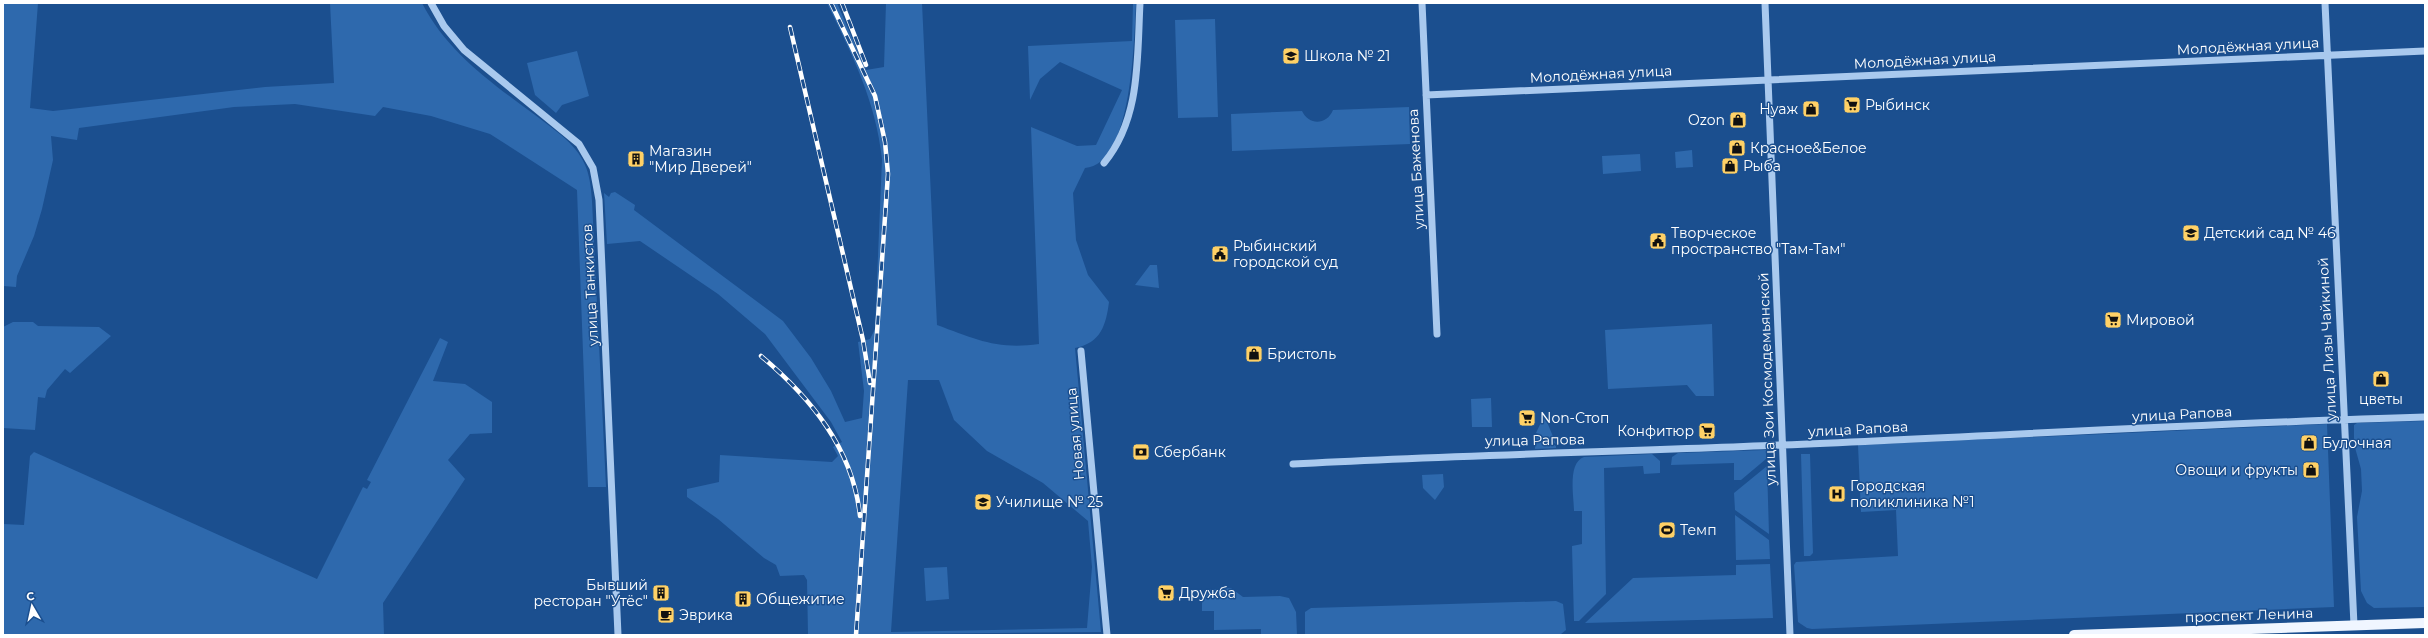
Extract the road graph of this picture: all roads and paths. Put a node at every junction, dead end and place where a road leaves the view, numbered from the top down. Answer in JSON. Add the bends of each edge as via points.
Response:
{"nodes":[{"id":1,"x":431,"y":3,"type":"edge"},
{"id":2,"x":1140,"y":3,"type":"edge"},
{"id":3,"x":1422,"y":3,"type":"edge"},
{"id":4,"x":1765,"y":3,"type":"edge"},
{"id":5,"x":2325,"y":3,"type":"edge"},
{"id":6,"x":2425,"y":51,"type":"edge"},
{"id":7,"x":2326,"y":55,"type":"junction"},
{"id":8,"x":1768,"y":80,"type":"junction"},
{"id":9,"x":1426,"y":95,"type":"junction"},
{"id":10,"x":1104,"y":163,"type":"dead end"},
{"id":11,"x":1437,"y":334,"type":"dead end"},
{"id":12,"x":1081,"y":351,"type":"dead end"},
{"id":13,"x":2425,"y":417,"type":"edge"},
{"id":14,"x":2344,"y":419,"type":"junction"},
{"id":15,"x":1783,"y":446,"type":"junction"},
{"id":16,"x":1293,"y":464,"type":"dead end"},
{"id":17,"x":2425,"y":623,"type":"edge"},
{"id":18,"x":2354,"y":625,"type":"junction"},
{"id":19,"x":618,"y":635,"type":"edge"},
{"id":20,"x":1107,"y":635,"type":"edge"},
{"id":21,"x":1790,"y":635,"type":"edge"},
{"id":22,"x":2074,"y":635,"type":"edge"}],
"edges":[{"from":1,"to":19,"type":"street","name":"улица Танкистов","via":[[444,26],[464,50],[578,144],[593,168],[599,207]]},
{"from":2,"to":10,"type":"street","via":[[1132,104],[1120,140]]},
{"from":3,"to":9,"type":"street","name":"улица Баженова"},
{"from":4,"to":8,"type":"street","name":"улица Зои Космодемьянской"},
{"from":5,"to":7,"type":"street","name":"улица Лизы Чайкиной"},
{"from":6,"to":7,"type":"street","name":"Молодёжная улица"},
{"from":7,"to":8,"type":"street","name":"Молодёжная улица"},
{"from":7,"to":14,"type":"street","name":"улица Лизы Чайкиной"},
{"from":8,"to":9,"type":"street","name":"Молодёжная улица"},
{"from":8,"to":15,"type":"street","name":"улица Зои Космодемьянской"},
{"from":9,"to":11,"type":"street","name":"улица Баженова"},
{"from":12,"to":20,"type":"street","name":"Новая улица"},
{"from":13,"to":14,"type":"street","name":"улица Рапова"},
{"from":14,"to":15,"type":"street","name":"улица Рапова"},
{"from":14,"to":18,"type":"street","name":"улица Лизы Чайкиной"},
{"from":15,"to":16,"type":"street","name":"улица Рапова","via":[[1567,454],[1480,454]]},
{"from":15,"to":21,"type":"street","name":"улица Зои Космодемьянской"},
{"from":17,"to":18,"type":"main road","name":"проспект Ленина"},
{"from":18,"to":22,"type":"main road","name":"проспект Ленина"}]}
